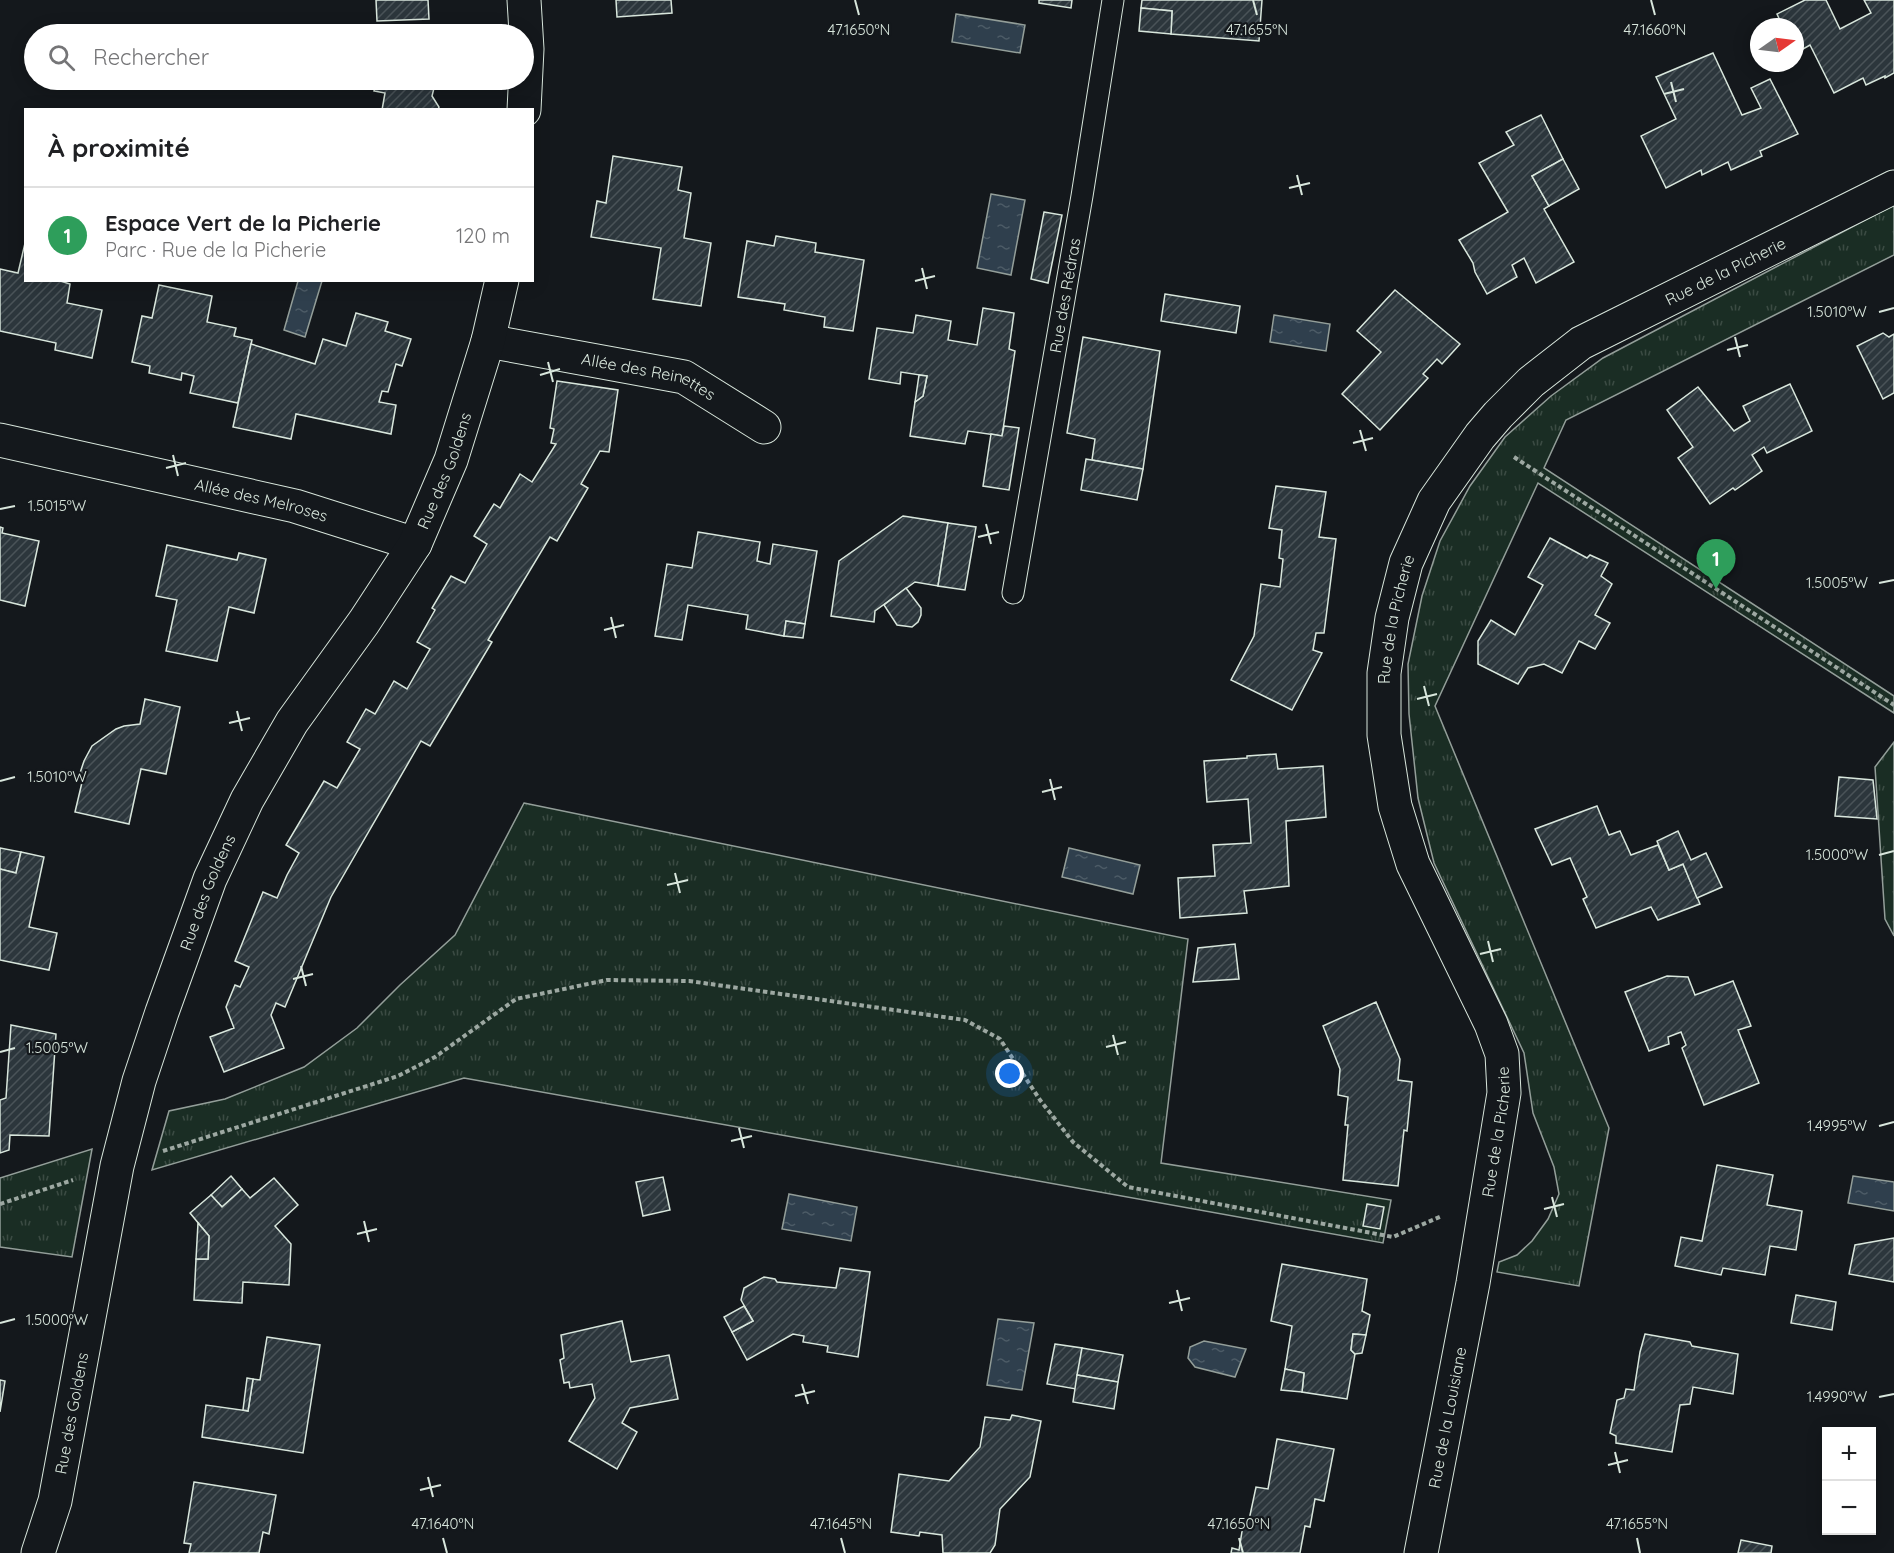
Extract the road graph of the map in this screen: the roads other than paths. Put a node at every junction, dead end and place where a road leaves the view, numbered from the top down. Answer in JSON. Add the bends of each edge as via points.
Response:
{"nodes":[{"id":1,"x":524,"y":0,"type":"edge"},
{"id":2,"x":1113,"y":0,"type":"edge"},
{"id":3,"x":525,"y":24,"type":"edge"},
{"id":4,"x":525,"y":90,"type":"edge"},
{"id":5,"x":524,"y":108,"type":"edge"},
{"id":6,"x":1894,"y":186,"type":"edge"},
{"id":7,"x":501,"y":282,"type":"edge"},
{"id":8,"x":488,"y":341,"type":"junction"},
{"id":9,"x":764,"y":427,"type":"dead end"},
{"id":10,"x":0,"y":440,"type":"edge"},
{"id":11,"x":415,"y":544,"type":"junction"},
{"id":12,"x":1013,"y":593,"type":"dead end"},
{"id":13,"x":1473,"y":1283,"type":"joint"},
{"id":14,"x":38,"y":1553,"type":"edge"},
{"id":15,"x":1421,"y":1553,"type":"edge"}],
"edges":[{"from":1,"to":3,"type":"street"},
{"from":2,"to":12,"type":"lane","name":"Rue des Rédras"},
{"from":4,"to":5,"type":"street"},
{"from":6,"to":13,"type":"street","name":"Rue de la Picherie","via":[[1581,343],[1531,382],[1480,436],[1434,501],[1406,563],[1384,672],[1384,735],[1395,806],[1413,864],[1503,1054],[1504,1094]]},
{"from":7,"to":8,"type":"street","name":"Rue des Goldens"},
{"from":8,"to":9,"type":"street","name":"Allée des Reinettes","via":[[684,377]]},
{"from":8,"to":11,"type":"street","name":"Rue des Goldens","via":[[451,460]]},
{"from":10,"to":11,"type":"street","name":"Allée des Melroses","via":[[295,506]]},
{"from":11,"to":14,"type":"street","name":"Rue des Goldens","via":[[292,722],[247,800],[210,879],[139,1081],[117,1166],[55,1501]]},
{"from":13,"to":15,"type":"street","name":"Rue de la Louisiane"}]}
